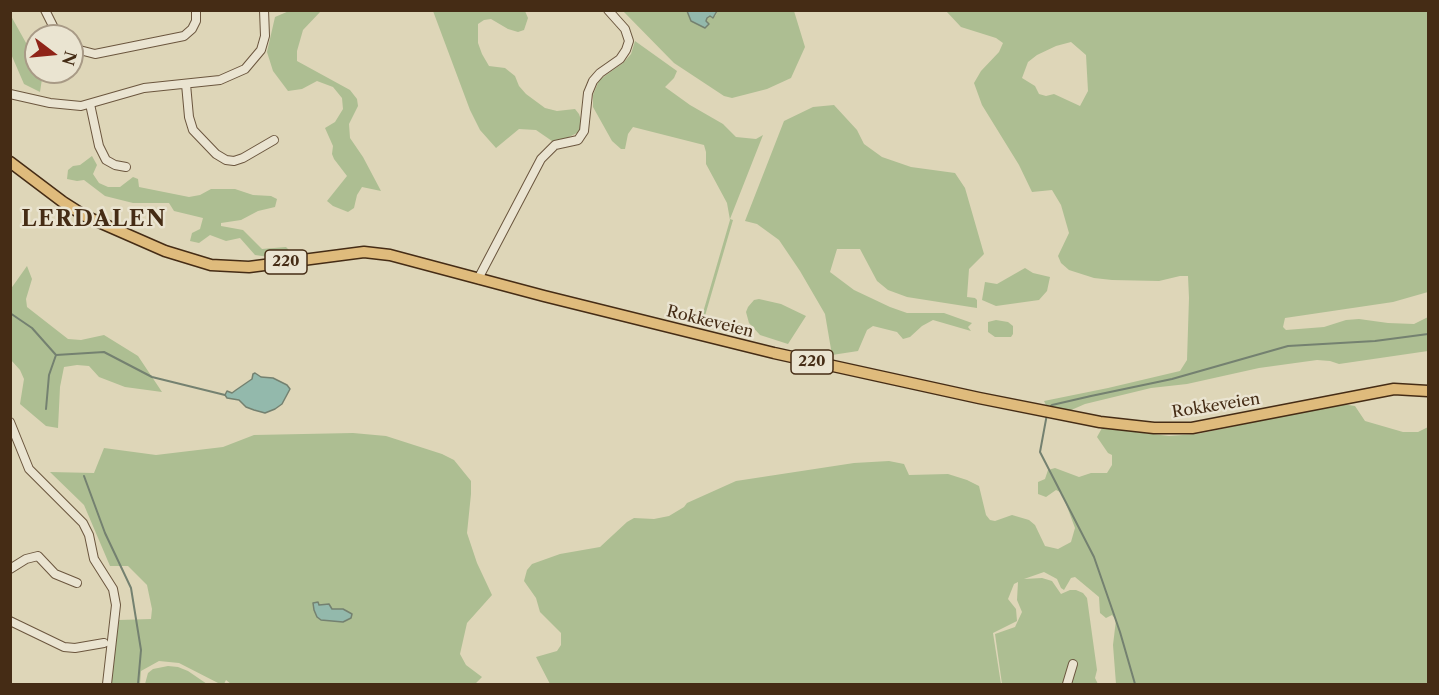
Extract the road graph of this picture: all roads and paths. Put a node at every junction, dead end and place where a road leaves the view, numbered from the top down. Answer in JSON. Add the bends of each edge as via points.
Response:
{"nodes":[{"id":1,"x":45,"y":10,"type":"edge"},
{"id":2,"x":196,"y":10,"type":"edge"},
{"id":3,"x":264,"y":10,"type":"edge"},
{"id":4,"x":608,"y":10,"type":"edge"},
{"id":5,"x":52,"y":24,"type":"edge"},
{"id":6,"x":84,"y":51,"type":"edge"},
{"id":7,"x":186,"y":84,"type":"junction"},
{"id":8,"x":10,"y":94,"type":"edge"},
{"id":9,"x":90,"y":104,"type":"junction"},
{"id":10,"x":274,"y":140,"type":"dead end"},
{"id":11,"x":10,"y":162,"type":"edge"},
{"id":12,"x":126,"y":167,"type":"dead end"},
{"id":13,"x":478,"y":279,"type":"junction"},
{"id":14,"x":1428,"y":391,"type":"edge"},
{"id":15,"x":11,"y":425,"type":"edge"},
{"id":16,"x":10,"y":569,"type":"edge"},
{"id":17,"x":77,"y":583,"type":"dead end"},
{"id":18,"x":10,"y":621,"type":"edge"},
{"id":19,"x":108,"y":643,"type":"junction"},
{"id":20,"x":1073,"y":664,"type":"dead end"},
{"id":21,"x":107,"y":684,"type":"edge"},
{"id":22,"x":1067,"y":684,"type":"edge"}],
"edges":[{"from":1,"to":5,"type":"street"},
{"from":2,"to":6,"type":"street","via":[[196,21],[184,36],[95,54]]},
{"from":3,"to":7,"type":"street","via":[[263,43],[245,69],[220,80]]},
{"from":4,"to":13,"type":"street","via":[[625,28],[629,41],[626,50],[593,81],[584,131],[578,140],[555,145],[541,159]]},
{"from":7,"to":9,"type":"street","via":[[144,88]]},
{"from":7,"to":10,"type":"street","via":[[192,130],[216,154],[226,160],[243,159]]},
{"from":8,"to":9,"type":"street","via":[[50,103]]},
{"from":9,"to":12,"type":"street","via":[[106,160]]},
{"from":11,"to":13,"type":"main road","name":"Rokkeveien","number":"220","via":[[86,216],[197,262],[249,267],[364,252],[390,255]]},
{"from":13,"to":14,"type":"main road","name":"Rokkeveien","number":"220","via":[[774,353],[1048,412],[1138,427],[1180,429],[1394,390]]},
{"from":15,"to":19,"type":"street","via":[[29,469],[86,529],[94,559],[113,589],[116,605]]},
{"from":16,"to":17,"type":"street","via":[[38,556],[55,574]]},
{"from":18,"to":19,"type":"street","via":[[64,647]]},
{"from":19,"to":21,"type":"street"},
{"from":20,"to":22,"type":"street"}]}
